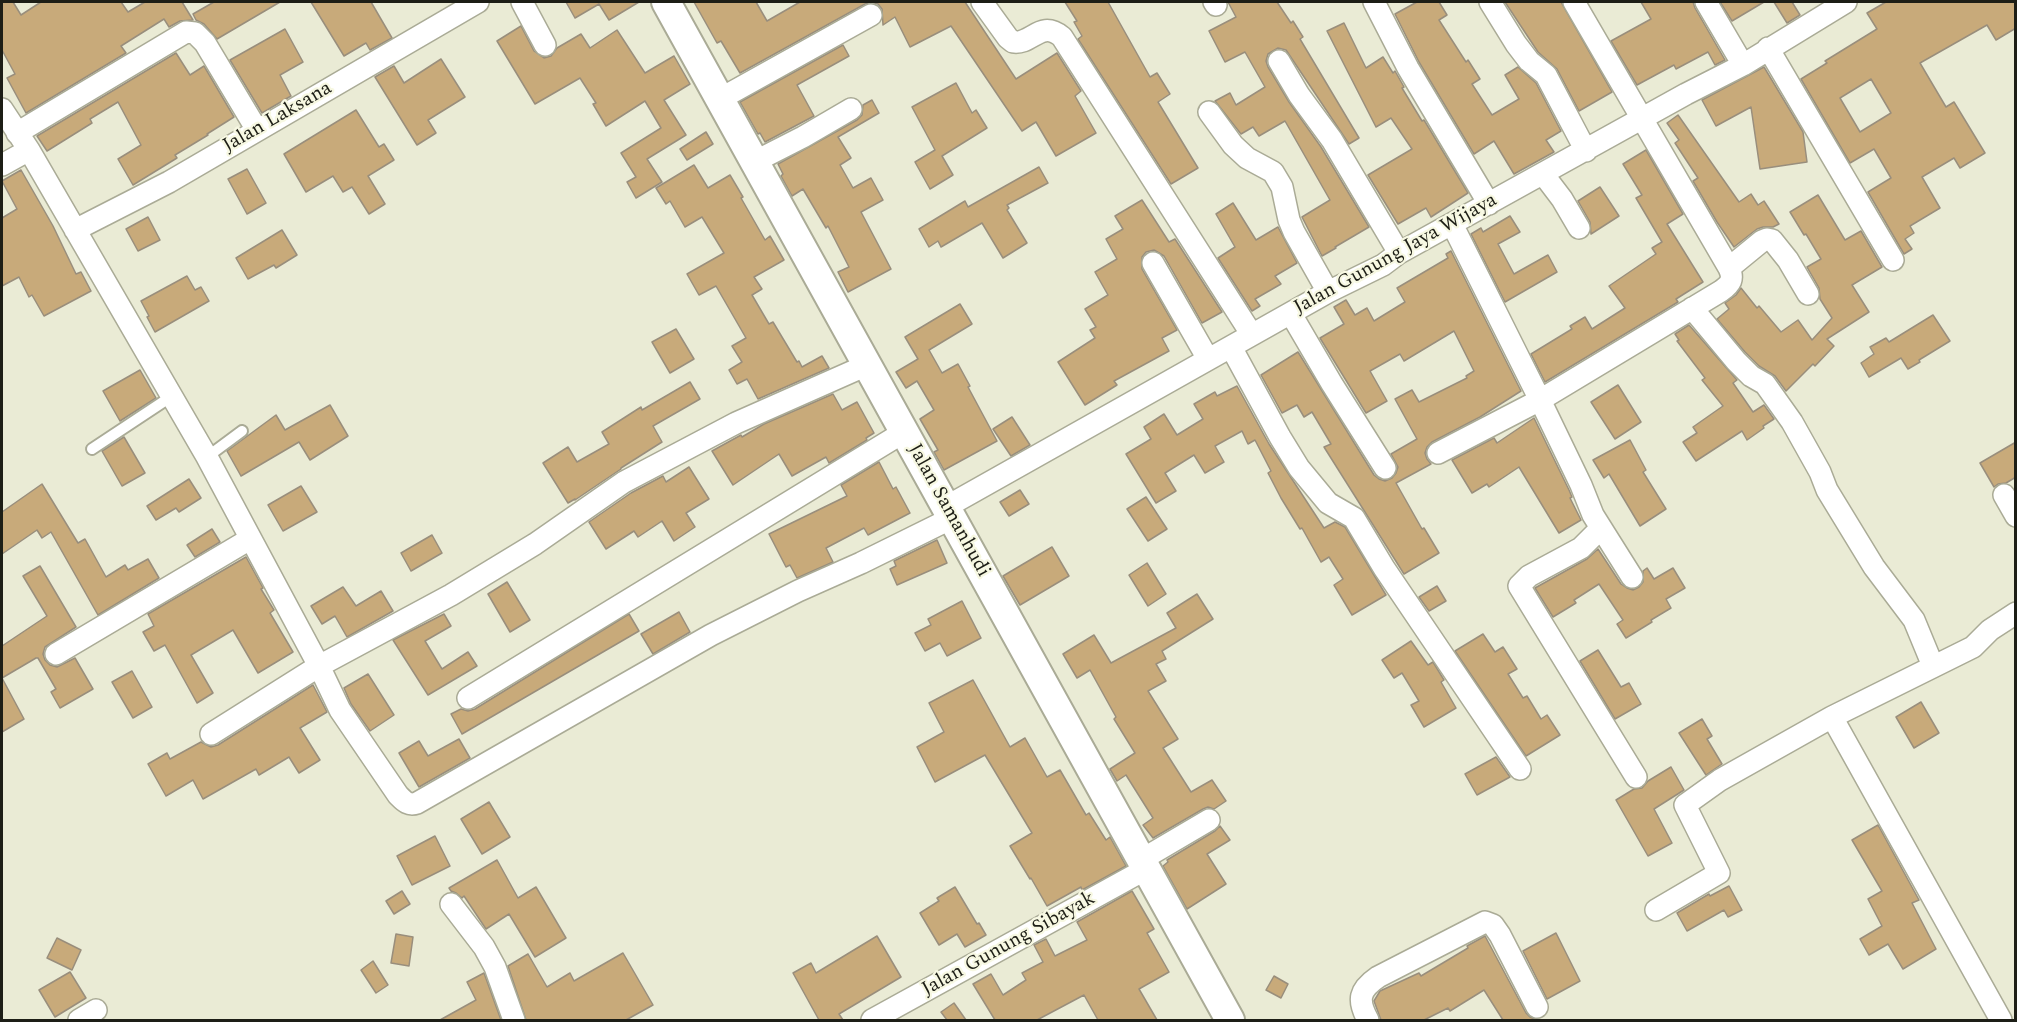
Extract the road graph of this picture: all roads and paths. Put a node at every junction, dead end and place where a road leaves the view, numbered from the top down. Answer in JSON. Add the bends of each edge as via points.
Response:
{"nodes":[{"id":1,"x":478,"y":2,"type":"edge"},
{"id":2,"x":522,"y":2,"type":"edge"},
{"id":3,"x":666,"y":2,"type":"edge"},
{"id":4,"x":982,"y":2,"type":"edge"},
{"id":5,"x":1374,"y":2,"type":"edge"},
{"id":6,"x":1490,"y":2,"type":"edge"},
{"id":7,"x":1574,"y":2,"type":"edge"},
{"id":8,"x":1706,"y":2,"type":"edge"},
{"id":9,"x":1846,"y":2,"type":"edge"},
{"id":10,"x":871,"y":15,"type":"dead end"},
{"id":11,"x":545,"y":45,"type":"dead end"},
{"id":12,"x":1768,"y":48,"type":"junction"},
{"id":13,"x":1279,"y":61,"type":"dead end"},
{"id":14,"x":1743,"y":65,"type":"junction"},
{"id":15,"x":720,"y":99,"type":"junction"},
{"id":16,"x":2,"y":109,"type":"edge"},
{"id":17,"x":851,"y":109,"type":"dead end"},
{"id":18,"x":1209,"y":112,"type":"dead end"},
{"id":19,"x":1642,"y":119,"type":"junction"},
{"id":20,"x":257,"y":130,"type":"junction"},
{"id":21,"x":17,"y":133,"type":"junction"},
{"id":22,"x":29,"y":150,"type":"junction"},
{"id":23,"x":1586,"y":151,"type":"junction"},
{"id":24,"x":754,"y":162,"type":"junction"},
{"id":25,"x":2,"y":165,"type":"edge"},
{"id":26,"x":1543,"y":174,"type":"junction"},
{"id":27,"x":1489,"y":204,"type":"junction"},
{"id":28,"x":1452,"y":224,"type":"junction"},
{"id":29,"x":1579,"y":228,"type":"dead end"},
{"id":30,"x":75,"y":230,"type":"junction"},
{"id":31,"x":1399,"y":253,"type":"junction"},
{"id":32,"x":1893,"y":260,"type":"dead end"},
{"id":33,"x":1153,"y":263,"type":"dead end"},
{"id":34,"x":1729,"y":268,"type":"junction"},
{"id":35,"x":1328,"y":292,"type":"junction"},
{"id":36,"x":1808,"y":294,"type":"dead end"},
{"id":37,"x":1692,"y":308,"type":"junction"},
{"id":38,"x":1291,"y":314,"type":"junction"},
{"id":39,"x":1252,"y":335,"type":"junction"},
{"id":40,"x":1231,"y":347,"type":"junction"},
{"id":41,"x":1208,"y":359,"type":"junction"},
{"id":42,"x":867,"y":365,"type":"junction"},
{"id":43,"x":172,"y":396,"type":"junction"},
{"id":44,"x":1540,"y":399,"type":"junction"},
{"id":45,"x":242,"y":431,"type":"dead end"},
{"id":46,"x":904,"y":432,"type":"junction"},
{"id":47,"x":92,"y":449,"type":"dead end"},
{"id":48,"x":1438,"y":453,"type":"dead end"},
{"id":49,"x":207,"y":457,"type":"junction"},
{"id":50,"x":1385,"y":468,"type":"dead end"},
{"id":51,"x":2004,"y":495,"type":"dead end"},
{"id":52,"x":949,"y":513,"type":"junction"},
{"id":53,"x":2016,"y":516,"type":"edge"},
{"id":54,"x":1600,"y":529,"type":"junction"},
{"id":55,"x":250,"y":539,"type":"junction"},
{"id":56,"x":1632,"y":577,"type":"dead end"},
{"id":57,"x":2016,"y":613,"type":"edge"},
{"id":58,"x":56,"y":654,"type":"dead end"},
{"id":59,"x":319,"y":666,"type":"junction"},
{"id":60,"x":1933,"y":666,"type":"junction"},
{"id":61,"x":468,"y":698,"type":"dead end"},
{"id":62,"x":1832,"y":717,"type":"junction"},
{"id":63,"x":211,"y":734,"type":"dead end"},
{"id":64,"x":1520,"y":769,"type":"dead end"},
{"id":65,"x":1636,"y":777,"type":"dead end"},
{"id":66,"x":1209,"y":820,"type":"dead end"},
{"id":67,"x":1143,"y":865,"type":"junction"},
{"id":68,"x":451,"y":904,"type":"dead end"},
{"id":69,"x":1656,"y":910,"type":"dead end"},
{"id":70,"x":1538,"y":1007,"type":"dead end"},
{"id":71,"x":514,"y":1020,"type":"edge"},
{"id":72,"x":872,"y":1020,"type":"edge"},
{"id":73,"x":1230,"y":1020,"type":"edge"},
{"id":74,"x":1368,"y":1020,"type":"edge"},
{"id":75,"x":2001,"y":1020,"type":"edge"}],
"edges":[{"from":1,"to":20,"type":"street","name":"Jalan Laksana"},
{"from":2,"to":11,"type":"street"},
{"from":3,"to":15,"type":"street","name":"Jalan Samanhudi"},
{"from":4,"to":39,"type":"street","via":[[1013,42],[1043,30],[1062,37]]},
{"from":5,"to":27,"type":"street","via":[[1407,68]]},
{"from":6,"to":23,"type":"street","via":[[1529,61],[1546,75]]},
{"from":7,"to":19,"type":"street"},
{"from":8,"to":14,"type":"street"},
{"from":9,"to":12,"type":"street","name":"Jalan Gunung Jaya Wijaya"},
{"from":10,"to":15,"type":"street"},
{"from":12,"to":14,"type":"street","name":"Jalan Gunung Jaya Wijaya"},
{"from":12,"to":32,"type":"street"},
{"from":13,"to":31,"type":"street","via":[[1332,140]]},
{"from":14,"to":19,"type":"street","name":"Jalan Gunung Jaya Wijaya"},
{"from":15,"to":24,"type":"street","name":"Jalan Samanhudi"},
{"from":16,"to":21,"type":"street"},
{"from":17,"to":24,"type":"street"},
{"from":18,"to":35,"type":"street","via":[[1240,152],[1274,172],[1294,232]]},
{"from":19,"to":23,"type":"street","name":"Jalan Gunung Jaya Wijaya"},
{"from":19,"to":34,"type":"street"},
{"from":20,"to":21,"type":"street","via":[[205,43],[195,33],[186,32]]},
{"from":20,"to":30,"type":"street","name":"Jalan Laksana","via":[[169,182]]},
{"from":21,"to":22,"type":"street"},
{"from":22,"to":25,"type":"street"},
{"from":22,"to":30,"type":"street"},
{"from":23,"to":26,"type":"street","name":"Jalan Gunung Jaya Wijaya"},
{"from":24,"to":42,"type":"street","name":"Jalan Samanhudi"},
{"from":26,"to":27,"type":"street","name":"Jalan Gunung Jaya Wijaya"},
{"from":26,"to":29,"type":"street"},
{"from":27,"to":28,"type":"street","name":"Jalan Gunung Jaya Wijaya"},
{"from":28,"to":31,"type":"street","name":"Jalan Gunung Jaya Wijaya"},
{"from":28,"to":44,"type":"street"},
{"from":30,"to":43,"type":"street"},
{"from":31,"to":35,"type":"street","name":"Jalan Gunung Jaya Wijaya"},
{"from":33,"to":41,"type":"street"},
{"from":34,"to":36,"type":"street","via":[[1762,241],[1772,240]]},
{"from":34,"to":37,"type":"street","via":[[1733,276],[1727,286]]},
{"from":35,"to":38,"type":"street","name":"Jalan Gunung Jaya Wijaya"},
{"from":37,"to":44,"type":"street"},
{"from":37,"to":60,"type":"street","via":[[1736,361],[1765,384],[1792,422],[1827,490],[1874,567],[1914,620]]},
{"from":38,"to":39,"type":"street","name":"Jalan Gunung Jaya Wijaya"},
{"from":38,"to":50,"type":"street"},
{"from":39,"to":40,"type":"street","name":"Jalan Gunung Jaya Wijaya"},
{"from":40,"to":41,"type":"street","name":"Jalan Gunung Jaya Wijaya"},
{"from":40,"to":64,"type":"street","via":[[1299,468],[1328,503],[1354,518]]},
{"from":41,"to":52,"type":"street","name":"Jalan Gunung Jaya Wijaya"},
{"from":42,"to":46,"type":"street","name":"Jalan Samanhudi"},
{"from":42,"to":59,"type":"street","via":[[736,423],[624,482],[535,544],[451,595]]},
{"from":43,"to":47,"type":"lane"},
{"from":43,"to":49,"type":"street"},
{"from":44,"to":48,"type":"street"},
{"from":44,"to":54,"type":"street"},
{"from":45,"to":49,"type":"lane"},
{"from":46,"to":52,"type":"street","name":"Jalan Samanhudi"},
{"from":46,"to":61,"type":"street"},
{"from":49,"to":55,"type":"street"},
{"from":51,"to":53,"type":"street"},
{"from":52,"to":59,"type":"street","name":"Jalan Gunung Jaya Wijaya","via":[[861,563],[711,635],[412,805],[398,795],[354,731]]},
{"from":52,"to":67,"type":"street","name":"Jalan Samanhudi"},
{"from":54,"to":56,"type":"street"},
{"from":54,"to":65,"type":"street","via":[[1581,548],[1529,576],[1519,586]]},
{"from":55,"to":58,"type":"street"},
{"from":55,"to":59,"type":"street"},
{"from":57,"to":60,"type":"street","via":[[1973,647]]},
{"from":59,"to":63,"type":"street"},
{"from":60,"to":62,"type":"street"},
{"from":62,"to":69,"type":"street","via":[[1720,780],[1685,805],[1719,873]]},
{"from":62,"to":75,"type":"street"},
{"from":66,"to":67,"type":"street","name":"Jalan Gunung Sibayak"},
{"from":67,"to":72,"type":"street","name":"Jalan Gunung Sibayak"},
{"from":67,"to":73,"type":"street","name":"Jalan Samanhudi"},
{"from":68,"to":71,"type":"street","via":[[495,967]]},
{"from":70,"to":74,"type":"street","via":[[1500,935],[1485,922],[1368,984],[1360,1003]]}]}
